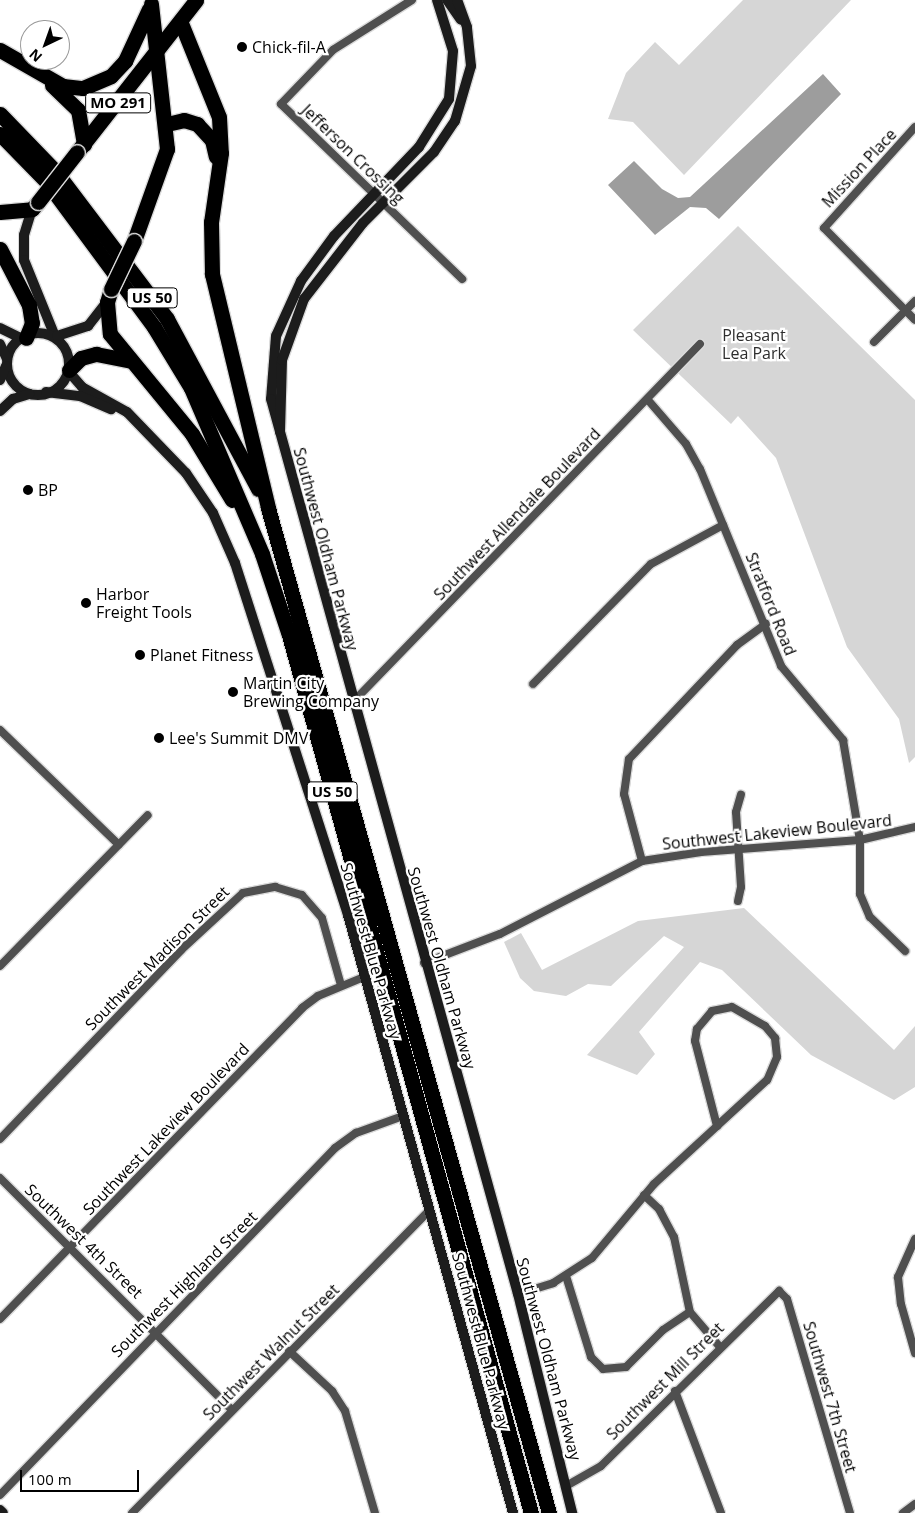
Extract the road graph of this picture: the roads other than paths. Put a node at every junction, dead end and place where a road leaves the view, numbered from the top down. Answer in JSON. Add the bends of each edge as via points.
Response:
{"nodes":[{"id":1,"x":196,"y":0,"type":"edge"},
{"id":2,"x":412,"y":0,"type":"edge"},
{"id":3,"x":437,"y":0,"type":"edge"},
{"id":4,"x":447,"y":0,"type":"edge"},
{"id":5,"x":457,"y":0,"type":"edge"},
{"id":6,"x":152,"y":2,"type":"edge"},
{"id":7,"x":181,"y":22,"type":"junction"},
{"id":8,"x":467,"y":29,"type":"junction"},
{"id":9,"x":0,"y":50,"type":"edge"},
{"id":10,"x":157,"y":53,"type":"junction"},
{"id":11,"x":40,"y":74,"type":"junction"},
{"id":12,"x":0,"y":114,"type":"edge"},
{"id":13,"x":167,"y":124,"type":"junction"},
{"id":14,"x":915,"y":128,"type":"edge"},
{"id":15,"x":0,"y":134,"type":"edge"},
{"id":16,"x":81,"y":148,"type":"junction"},
{"id":17,"x":218,"y":176,"type":"junction"},
{"id":18,"x":375,"y":194,"type":"junction"},
{"id":19,"x":384,"y":202,"type":"junction"},
{"id":20,"x":35,"y":205,"type":"junction"},
{"id":21,"x":0,"y":212,"type":"edge"},
{"id":22,"x":0,"y":249,"type":"edge"},
{"id":23,"x":462,"y":279,"type":"dead end"},
{"id":24,"x":294,"y":294,"type":"junction"},
{"id":25,"x":109,"y":296,"type":"junction"},
{"id":26,"x":304,"y":299,"type":"junction"},
{"id":27,"x":915,"y":301,"type":"edge"},
{"id":28,"x":906,"y":311,"type":"junction"},
{"id":29,"x":915,"y":320,"type":"edge"},
{"id":30,"x":0,"y":328,"type":"edge"},
{"id":31,"x":56,"y":335,"type":"junction"},
{"id":32,"x":24,"y":338,"type":"junction"},
{"id":33,"x":874,"y":342,"type":"dead end"},
{"id":34,"x":0,"y":344,"type":"edge"},
{"id":35,"x":700,"y":344,"type":"dead end"},
{"id":36,"x":7,"y":362,"type":"junction"},
{"id":37,"x":131,"y":362,"type":"junction"},
{"id":38,"x":69,"y":371,"type":"junction"},
{"id":39,"x":0,"y":380,"type":"edge"},
{"id":40,"x":46,"y":392,"type":"junction"},
{"id":41,"x":29,"y":394,"type":"junction"},
{"id":42,"x":648,"y":400,"type":"junction"},
{"id":43,"x":0,"y":411,"type":"edge"},
{"id":44,"x":140,"y":426,"type":"junction"},
{"id":45,"x":280,"y":433,"type":"junction"},
{"id":46,"x":268,"y":508,"type":"junction"},
{"id":47,"x":723,"y":525,"type":"junction"},
{"id":48,"x":262,"y":554,"type":"junction"},
{"id":49,"x":766,"y":624,"type":"junction"},
{"id":50,"x":533,"y":684,"type":"dead end"},
{"id":51,"x":352,"y":703,"type":"junction"},
{"id":52,"x":0,"y":730,"type":"edge"},
{"id":53,"x":741,"y":795,"type":"dead end"},
{"id":54,"x":148,"y":815,"type":"dead end"},
{"id":55,"x":915,"y":827,"type":"edge"},
{"id":56,"x":860,"y":840,"type":"junction"},
{"id":57,"x":119,"y":845,"type":"junction"},
{"id":58,"x":739,"y":849,"type":"junction"},
{"id":59,"x":642,"y":861,"type":"junction"},
{"id":60,"x":738,"y":901,"type":"dead end"},
{"id":61,"x":905,"y":951,"type":"dead end"},
{"id":62,"x":424,"y":963,"type":"junction"},
{"id":63,"x":0,"y":966,"type":"edge"},
{"id":64,"x":364,"y":978,"type":"junction"},
{"id":65,"x":341,"y":985,"type":"junction"},
{"id":66,"x":403,"y":1116,"type":"junction"},
{"id":67,"x":717,"y":1126,"type":"junction"},
{"id":68,"x":0,"y":1138,"type":"edge"},
{"id":69,"x":0,"y":1178,"type":"edge"},
{"id":70,"x":644,"y":1195,"type":"junction"},
{"id":71,"x":430,"y":1210,"type":"junction"},
{"id":72,"x":915,"y":1239,"type":"edge"},
{"id":73,"x":71,"y":1246,"type":"junction"},
{"id":74,"x":566,"y":1276,"type":"junction"},
{"id":75,"x":779,"y":1291,"type":"joint"},
{"id":76,"x":518,"y":1294,"type":"junction"},
{"id":77,"x":690,"y":1312,"type":"junction"},
{"id":78,"x":0,"y":1319,"type":"edge"},
{"id":79,"x":156,"y":1331,"type":"junction"},
{"id":80,"x":718,"y":1346,"type":"junction"},
{"id":81,"x":290,"y":1351,"type":"junction"},
{"id":82,"x":915,"y":1353,"type":"edge"},
{"id":83,"x":675,"y":1391,"type":"junction"},
{"id":84,"x":232,"y":1410,"type":"junction"},
{"id":85,"x":566,"y":1486,"type":"junction"},
{"id":86,"x":0,"y":1495,"type":"edge"},
{"id":87,"x":915,"y":1504,"type":"edge"},
{"id":88,"x":0,"y":1510,"type":"edge"},
{"id":89,"x":4,"y":1513,"type":"edge"},
{"id":90,"x":132,"y":1513,"type":"edge"},
{"id":91,"x":375,"y":1513,"type":"edge"},
{"id":92,"x":513,"y":1513,"type":"edge"},
{"id":93,"x":531,"y":1513,"type":"edge"},
{"id":94,"x":550,"y":1513,"type":"edge"},
{"id":95,"x":572,"y":1513,"type":"edge"},
{"id":96,"x":721,"y":1513,"type":"edge"},
{"id":97,"x":850,"y":1513,"type":"edge"},
{"id":98,"x":903,"y":1513,"type":"edge"}],
"edges":[{"from":1,"to":7,"type":"highway","number":"MO 291"},
{"from":2,"to":18,"type":"street","name":"Jefferson Crossing","via":[[334,50],[281,104]]},
{"from":3,"to":18,"type":"street","name":"Southwest Oldham Parkway","via":[[453,51],[448,99],[419,146]]},
{"from":4,"to":8,"type":"street"},
{"from":5,"to":8,"type":"street","name":"Southwest Oldham Parkway"},
{"from":6,"to":10,"type":"highway"},
{"from":6,"to":11,"type":"highway","number":"MO 291","via":[[136,42],[110,76],[82,88],[63,86]]},
{"from":7,"to":10,"type":"highway","number":"MO 291"},
{"from":7,"to":17,"type":"highway","via":[[217,108],[222,136]]},
{"from":8,"to":19,"type":"street","name":"Southwest Oldham Parkway","via":[[471,66],[455,121],[434,152]]},
{"from":9,"to":11,"type":"highway","number":"MO 291"},
{"from":10,"to":13,"type":"highway"},
{"from":10,"to":16,"type":"highway","number":"MO 291"},
{"from":11,"to":16,"type":"highway","number":"MO 291","via":[[78,110]]},
{"from":12,"to":46,"type":"highway","number":"US 50","via":[[62,180],[166,319]]},
{"from":13,"to":17,"type":"highway","via":[[184,120],[202,127],[215,147]]},
{"from":13,"to":25,"type":"highway","bridge":true,"via":[[162,171]]},
{"from":14,"to":28,"type":"street","name":"Mission Place","via":[[824,228]]},
{"from":15,"to":48,"type":"highway","number":"US 50","via":[[52,188],[154,327],[191,388]]},
{"from":16,"to":20,"type":"highway","number":"MO 291","bridge":true},
{"from":17,"to":46,"type":"highway","via":[[210,222],[212,274]]},
{"from":18,"to":19,"type":"street","name":"Jefferson Crossing"},
{"from":18,"to":24,"type":"street","name":"Southwest Oldham Parkway","via":[[320,253]]},
{"from":19,"to":23,"type":"street","name":"Jefferson Crossing"},
{"from":19,"to":26,"type":"street","name":"Southwest Oldham Parkway"},
{"from":20,"to":21,"type":"highway"},
{"from":20,"to":31,"type":"street","via":[[24,235],[24,260]]},
{"from":22,"to":32,"type":"highway","via":[[29,305],[32,323]]},
{"from":24,"to":26,"type":"street"},
{"from":24,"to":45,"type":"street","name":"Southwest Oldham Parkway","via":[[272,358],[272,406]]},
{"from":25,"to":31,"type":"street","via":[[88,326]]},
{"from":25,"to":37,"type":"highway","via":[[110,334]]},
{"from":26,"to":45,"type":"street","name":"Southwest Oldham Parkway","via":[[282,360]]},
{"from":27,"to":28,"type":"street"},
{"from":28,"to":29,"type":"street"},
{"from":28,"to":33,"type":"street"},
{"from":30,"to":32,"type":"street"},
{"from":31,"to":32,"type":"street"},
{"from":31,"to":38,"type":"street","via":[[68,354]]},
{"from":32,"to":36,"type":"street"},
{"from":34,"to":36,"type":"street"},
{"from":35,"to":42,"type":"street","name":"Southwest Allendale Boulevard"},
{"from":36,"to":39,"type":"street"},
{"from":36,"to":41,"type":"street","via":[[13,382]]},
{"from":37,"to":38,"type":"highway","via":[[96,354],[81,358]]},
{"from":37,"to":48,"type":"highway","via":[[210,460]]},
{"from":38,"to":40,"type":"street"},
{"from":38,"to":44,"type":"street","name":"Southwest Blue Parkway","via":[[82,387],[127,412]]},
{"from":40,"to":41,"type":"street"},
{"from":40,"to":44,"type":"street","name":"Southwest Blue Parkway","via":[[90,399]]},
{"from":41,"to":43,"type":"street","via":[[13,399]]},
{"from":42,"to":47,"type":"street","name":"Stratford Road","via":[[686,444]]},
{"from":42,"to":51,"type":"street","name":"Southwest Allendale Boulevard"},
{"from":44,"to":64,"type":"street","name":"Southwest Blue Parkway","via":[[201,495],[235,563]]},
{"from":45,"to":51,"type":"street","name":"Southwest Oldham Parkway"},
{"from":46,"to":94,"type":"highway","number":"US 50"},
{"from":47,"to":49,"type":"street","name":"Stratford Road"},
{"from":47,"to":50,"type":"street","via":[[651,564]]},
{"from":48,"to":93,"type":"highway","number":"US 50","via":[[289,635]]},
{"from":49,"to":56,"type":"street","name":"Stratford Road","via":[[781,666],[843,740]]},
{"from":49,"to":59,"type":"street","via":[[737,645],[629,759],[624,794]]},
{"from":51,"to":62,"type":"street","name":"Southwest Oldham Parkway"},
{"from":52,"to":57,"type":"street"},
{"from":53,"to":58,"type":"street","via":[[736,812]]},
{"from":54,"to":57,"type":"street"},
{"from":55,"to":56,"type":"street","name":"Southwest Lakeview Boulevard"},
{"from":56,"to":58,"type":"street","name":"Southwest Lakeview Boulevard"},
{"from":56,"to":61,"type":"street","name":"Stratford Road","via":[[860,894],[870,917]]},
{"from":57,"to":63,"type":"street"},
{"from":58,"to":59,"type":"street","name":"Southwest Lakeview Boulevard"},
{"from":58,"to":60,"type":"street"},
{"from":59,"to":62,"type":"street","name":"Southwest Lakeview Boulevard","via":[[500,934]]},
{"from":62,"to":76,"type":"street","name":"Southwest Oldham Parkway"},
{"from":64,"to":65,"type":"street","name":"Southwest Lakeview Boulevard"},
{"from":64,"to":66,"type":"street","name":"Southwest Blue Parkway"},
{"from":65,"to":68,"type":"street","name":"Southwest Madison Street","via":[[322,918],[302,896],[275,887],[243,892],[188,942]]},
{"from":65,"to":73,"type":"street","name":"Southwest Lakeview Boulevard","via":[[302,1008]]},
{"from":66,"to":71,"type":"street","name":"Southwest Blue Parkway"},
{"from":66,"to":79,"type":"street","name":"Southwest Highland Street","via":[[356,1133],[336,1148]]},
{"from":67,"to":67,"type":"street","via":[[767,1080],[777,1057],[775,1038],[765,1026],[732,1007],[712,1011],[697,1029],[695,1041]]},
{"from":67,"to":70,"type":"street"},
{"from":69,"to":73,"type":"street","name":"Southwest 4th Street"},
{"from":70,"to":74,"type":"street","via":[[612,1238]]},
{"from":70,"to":77,"type":"street","via":[[659,1208],[674,1237]]},
{"from":71,"to":81,"type":"street","name":"Southwest Walnut Street"},
{"from":71,"to":92,"type":"street","name":"Southwest Blue Parkway"},
{"from":72,"to":82,"type":"street","via":[[898,1277],[901,1304]]},
{"from":73,"to":78,"type":"street","name":"Southwest Lakeview Boulevard"},
{"from":73,"to":79,"type":"street","name":"Southwest 4th Street"},
{"from":74,"to":76,"type":"street"},
{"from":74,"to":77,"type":"street","via":[[591,1357],[604,1369],[626,1367],[664,1330]]},
{"from":75,"to":80,"type":"street","name":"Southwest Mill Street"},
{"from":75,"to":97,"type":"street","name":"Southwest 7th Street","via":[[787,1299]]},
{"from":76,"to":85,"type":"street","name":"Southwest Oldham Parkway"},
{"from":77,"to":80,"type":"street"},
{"from":79,"to":84,"type":"street","name":"Southwest 4th Street"},
{"from":79,"to":86,"type":"street","name":"Southwest Highland Street"},
{"from":80,"to":83,"type":"street","name":"Southwest Mill Street"},
{"from":81,"to":84,"type":"street","name":"Southwest Walnut Street"},
{"from":81,"to":91,"type":"street","via":[[332,1391],[345,1411]]},
{"from":83,"to":85,"type":"street","name":"Southwest Mill Street","via":[[601,1466]]},
{"from":83,"to":96,"type":"street"},
{"from":84,"to":90,"type":"street","name":"Southwest Walnut Street"},
{"from":85,"to":95,"type":"street","name":"Southwest Oldham Parkway"},
{"from":87,"to":98,"type":"street"},
{"from":88,"to":89,"type":"street"}]}
